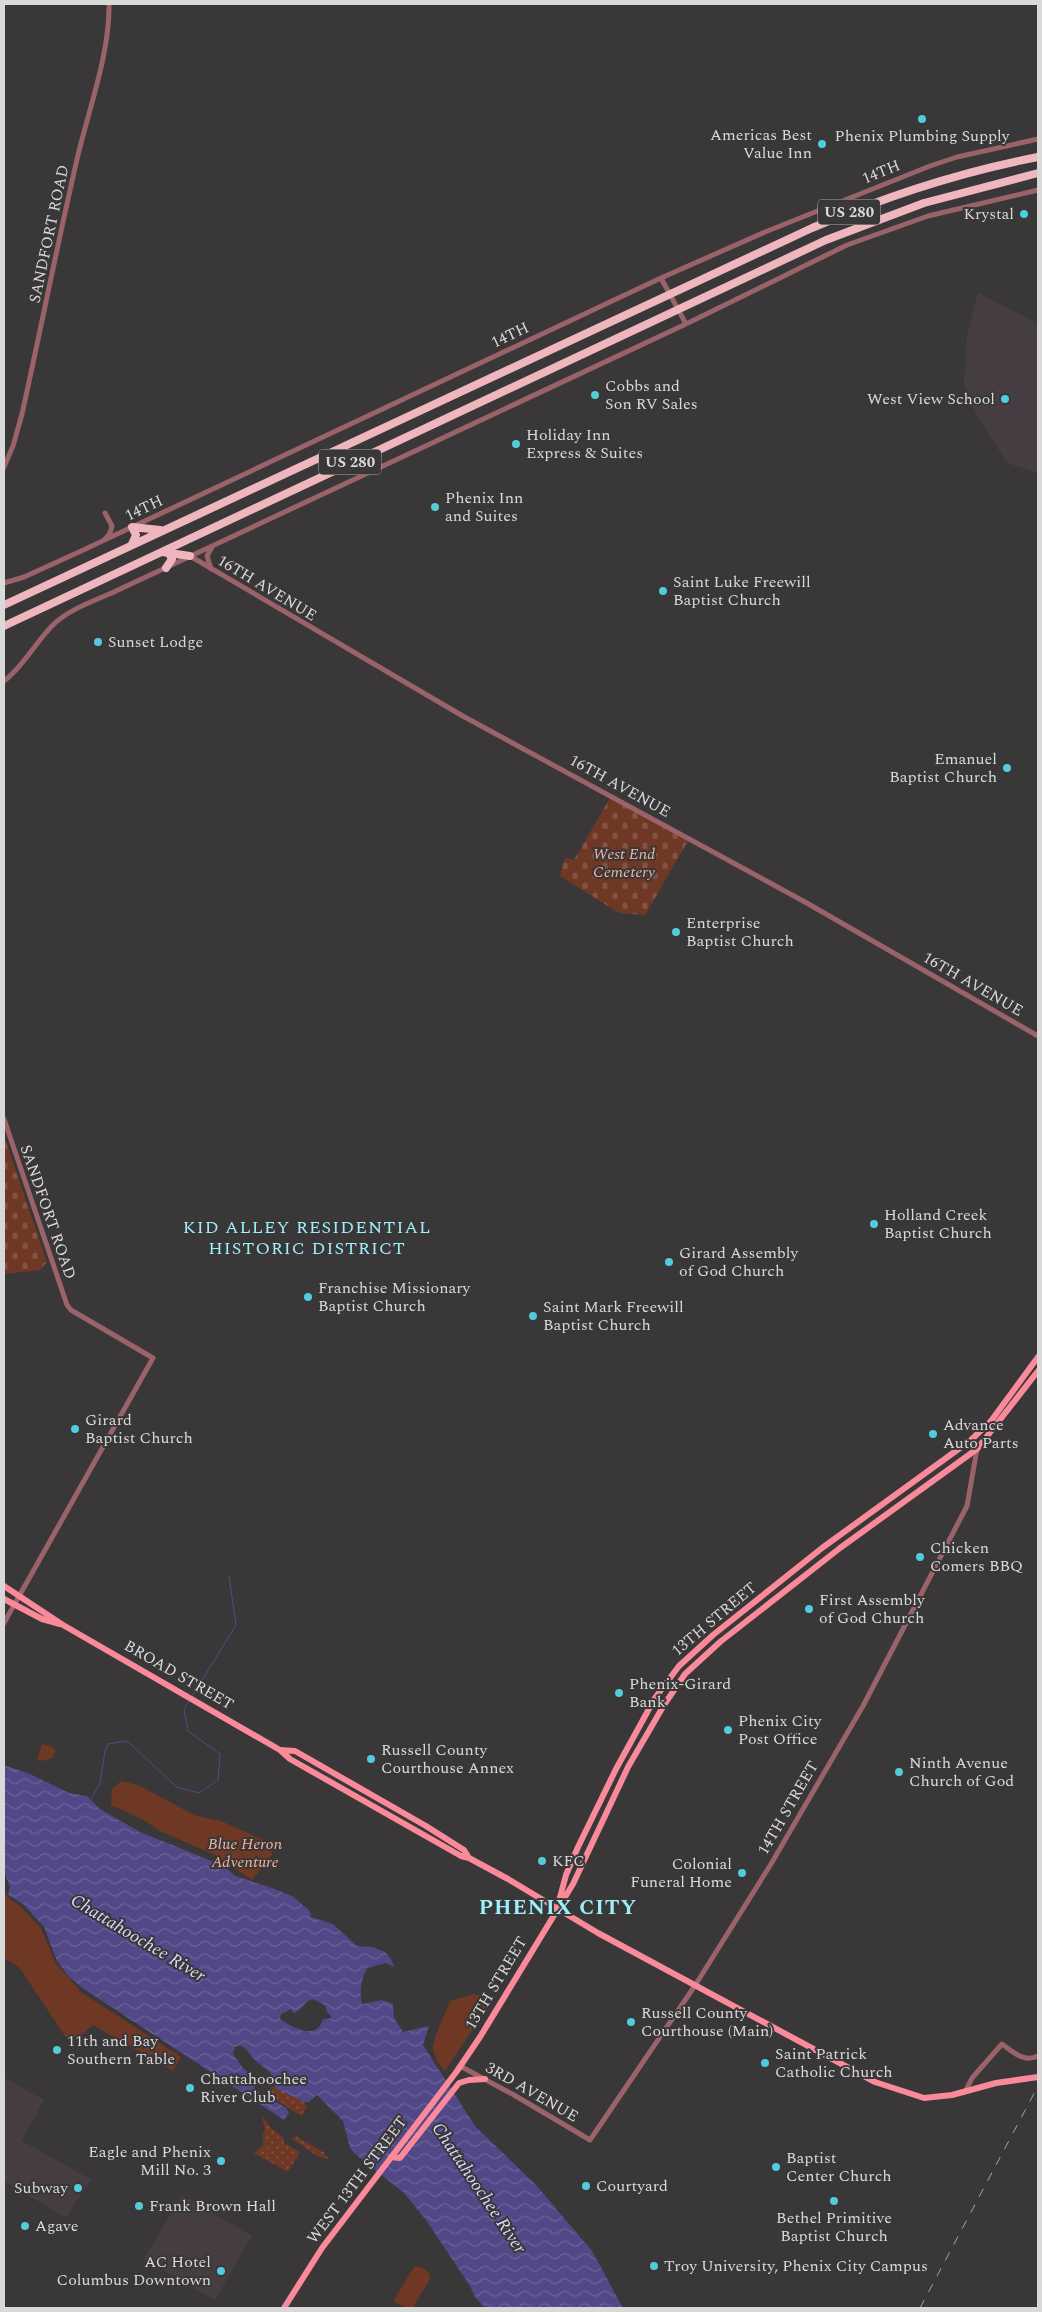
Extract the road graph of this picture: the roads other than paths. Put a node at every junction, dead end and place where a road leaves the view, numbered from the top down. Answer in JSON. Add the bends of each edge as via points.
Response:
{"nodes":[{"id":1,"x":109,"y":4,"type":"edge"},
{"id":2,"x":1038,"y":139,"type":"edge"},
{"id":3,"x":1038,"y":157,"type":"edge"},
{"id":4,"x":1038,"y":173,"type":"edge"},
{"id":5,"x":1038,"y":190,"type":"edge"},
{"id":6,"x":661,"y":278,"type":"junction"},
{"id":7,"x":669,"y":295,"type":"junction"},
{"id":8,"x":677,"y":309,"type":"junction"},
{"id":9,"x":686,"y":324,"type":"junction"},
{"id":10,"x":4,"y":467,"type":"edge"},
{"id":11,"x":105,"y":513,"type":"dead end"},
{"id":12,"x":132,"y":527,"type":"junction"},
{"id":13,"x":163,"y":530,"type":"junction"},
{"id":14,"x":190,"y":537,"type":"junction"},
{"id":15,"x":103,"y":541,"type":"junction"},
{"id":16,"x":130,"y":545,"type":"junction"},
{"id":17,"x":215,"y":545,"type":"junction"},
{"id":18,"x":158,"y":552,"type":"junction"},
{"id":19,"x":168,"y":552,"type":"junction"},
{"id":20,"x":190,"y":556,"type":"junction"},
{"id":21,"x":166,"y":568,"type":"junction"},
{"id":22,"x":211,"y":569,"type":"junction"},
{"id":23,"x":4,"y":583,"type":"edge"},
{"id":24,"x":4,"y":605,"type":"edge"},
{"id":25,"x":4,"y":626,"type":"edge"},
{"id":26,"x":4,"y":681,"type":"edge"},
{"id":27,"x":1038,"y":1036,"type":"edge"},
{"id":28,"x":4,"y":1119,"type":"edge"},
{"id":29,"x":1038,"y":1357,"type":"edge"},
{"id":30,"x":1038,"y":1371,"type":"edge"},
{"id":31,"x":977,"y":1449,"type":"junction"},
{"id":32,"x":4,"y":1586,"type":"edge"},
{"id":33,"x":20,"y":1596,"type":"junction"},
{"id":34,"x":4,"y":1599,"type":"edge"},
{"id":35,"x":14,"y":1605,"type":"junction"},
{"id":36,"x":4,"y":1623,"type":"edge"},
{"id":37,"x":63,"y":1625,"type":"junction"},
{"id":38,"x":557,"y":1908,"type":"junction"},
{"id":39,"x":696,"y":1984,"type":"junction"},
{"id":40,"x":1038,"y":2056,"type":"edge"},
{"id":41,"x":459,"y":2069,"type":"junction"},
{"id":42,"x":1038,"y":2077,"type":"edge"},
{"id":43,"x":485,"y":2079,"type":"junction"},
{"id":44,"x":965,"y":2092,"type":"junction"},
{"id":45,"x":590,"y":2140,"type":"joint"},
{"id":46,"x":391,"y":2157,"type":"junction"},
{"id":47,"x":284,"y":2308,"type":"edge"}],
"edges":[{"from":1,"to":10,"type":"street","name":"SANDFORT ROAD","via":[[96,86],[78,154],[22,414]]},
{"from":2,"to":6,"type":"street","name":"14TH","via":[[930,166],[757,235]]},
{"from":3,"to":7,"type":"highway","number":"US 280","via":[[946,179],[843,214]]},
{"from":4,"to":8,"type":"highway","number":"US 280","via":[[957,193],[858,226]]},
{"from":5,"to":9,"type":"street","via":[[928,216],[883,231],[831,252]]},
{"from":6,"to":7,"type":"street"},
{"from":6,"to":12,"type":"street","name":"14TH"},
{"from":7,"to":8,"type":"street"},
{"from":7,"to":13,"type":"highway","number":"US 280"},
{"from":8,"to":9,"type":"street"},
{"from":8,"to":14,"type":"highway","number":"US 280"},
{"from":9,"to":17,"type":"street"},
{"from":11,"to":15,"type":"street","via":[[112,528]]},
{"from":12,"to":13,"type":"highway"},
{"from":12,"to":15,"type":"street","name":"14TH"},
{"from":12,"to":16,"type":"highway","via":[[136,535]]},
{"from":13,"to":16,"type":"highway","number":"US 280"},
{"from":14,"to":18,"type":"highway","number":"US 280"},
{"from":14,"to":20,"type":"highway","via":[[183,546]]},
{"from":15,"to":23,"type":"street","name":"14TH"},
{"from":16,"to":24,"type":"highway","number":"US 280"},
{"from":17,"to":20,"type":"street"},
{"from":17,"to":22,"type":"street","via":[[207,556]]},
{"from":18,"to":19,"type":"highway"},
{"from":18,"to":25,"type":"highway","number":"US 280"},
{"from":19,"to":20,"type":"highway"},
{"from":19,"to":21,"type":"highway","via":[[172,559]]},
{"from":20,"to":21,"type":"street"},
{"from":20,"to":22,"type":"street","name":"16TH AVENUE"},
{"from":21,"to":26,"type":"street","via":[[59,619]]},
{"from":22,"to":27,"type":"street","name":"16TH AVENUE","via":[[461,715],[805,902]]},
{"from":28,"to":33,"type":"street","name":"SANDFORT ROAD","via":[[62,1295],[71,1310],[152,1358]]},
{"from":29,"to":38,"type":"main road","name":"13TH STREET","via":[[984,1428],[962,1448],[822,1548],[713,1634],[679,1666],[655,1698],[612,1777],[566,1875]]},
{"from":30,"to":31,"type":"main road","name":"14TH STREET"},
{"from":31,"to":38,"type":"main road","name":"13TH STREET","via":[[840,1548],[720,1642],[685,1674],[626,1771],[573,1884]]},
{"from":31,"to":39,"type":"street","name":"14TH STREET","via":[[970,1495],[962,1517],[854,1722]]},
{"from":32,"to":33,"type":"main road"},
{"from":33,"to":35,"type":"street"},
{"from":33,"to":37,"type":"main road"},
{"from":34,"to":35,"type":"main road"},
{"from":35,"to":36,"type":"street"},
{"from":35,"to":37,"type":"main road"},
{"from":37,"to":38,"type":"main road","name":"BROAD STREET","via":[[280,1750],[295,1751],[426,1826],[464,1850],[469,1858]]},
{"from":38,"to":39,"type":"main road","name":"BROAD STREET"},
{"from":38,"to":41,"type":"main road","name":"13TH STREET"},
{"from":39,"to":44,"type":"main road","name":"BROAD STREET","via":[[885,2086],[924,2098]]},
{"from":39,"to":45,"type":"street","name":"14TH STREET"},
{"from":40,"to":44,"type":"street","via":[[1024,2058],[1002,2044],[972,2078]]},
{"from":41,"to":43,"type":"street","name":"3RD AVENUE"},
{"from":41,"to":46,"type":"main road","name":"WEST 13TH STREET"},
{"from":42,"to":44,"type":"main road","name":"BROAD STREET","via":[[996,2083]]},
{"from":43,"to":45,"type":"street","name":"3RD AVENUE"},
{"from":43,"to":46,"type":"main road","via":[[459,2083],[400,2158]]},
{"from":46,"to":47,"type":"main road","name":"WEST 13TH STREET","via":[[322,2248]]}]}
